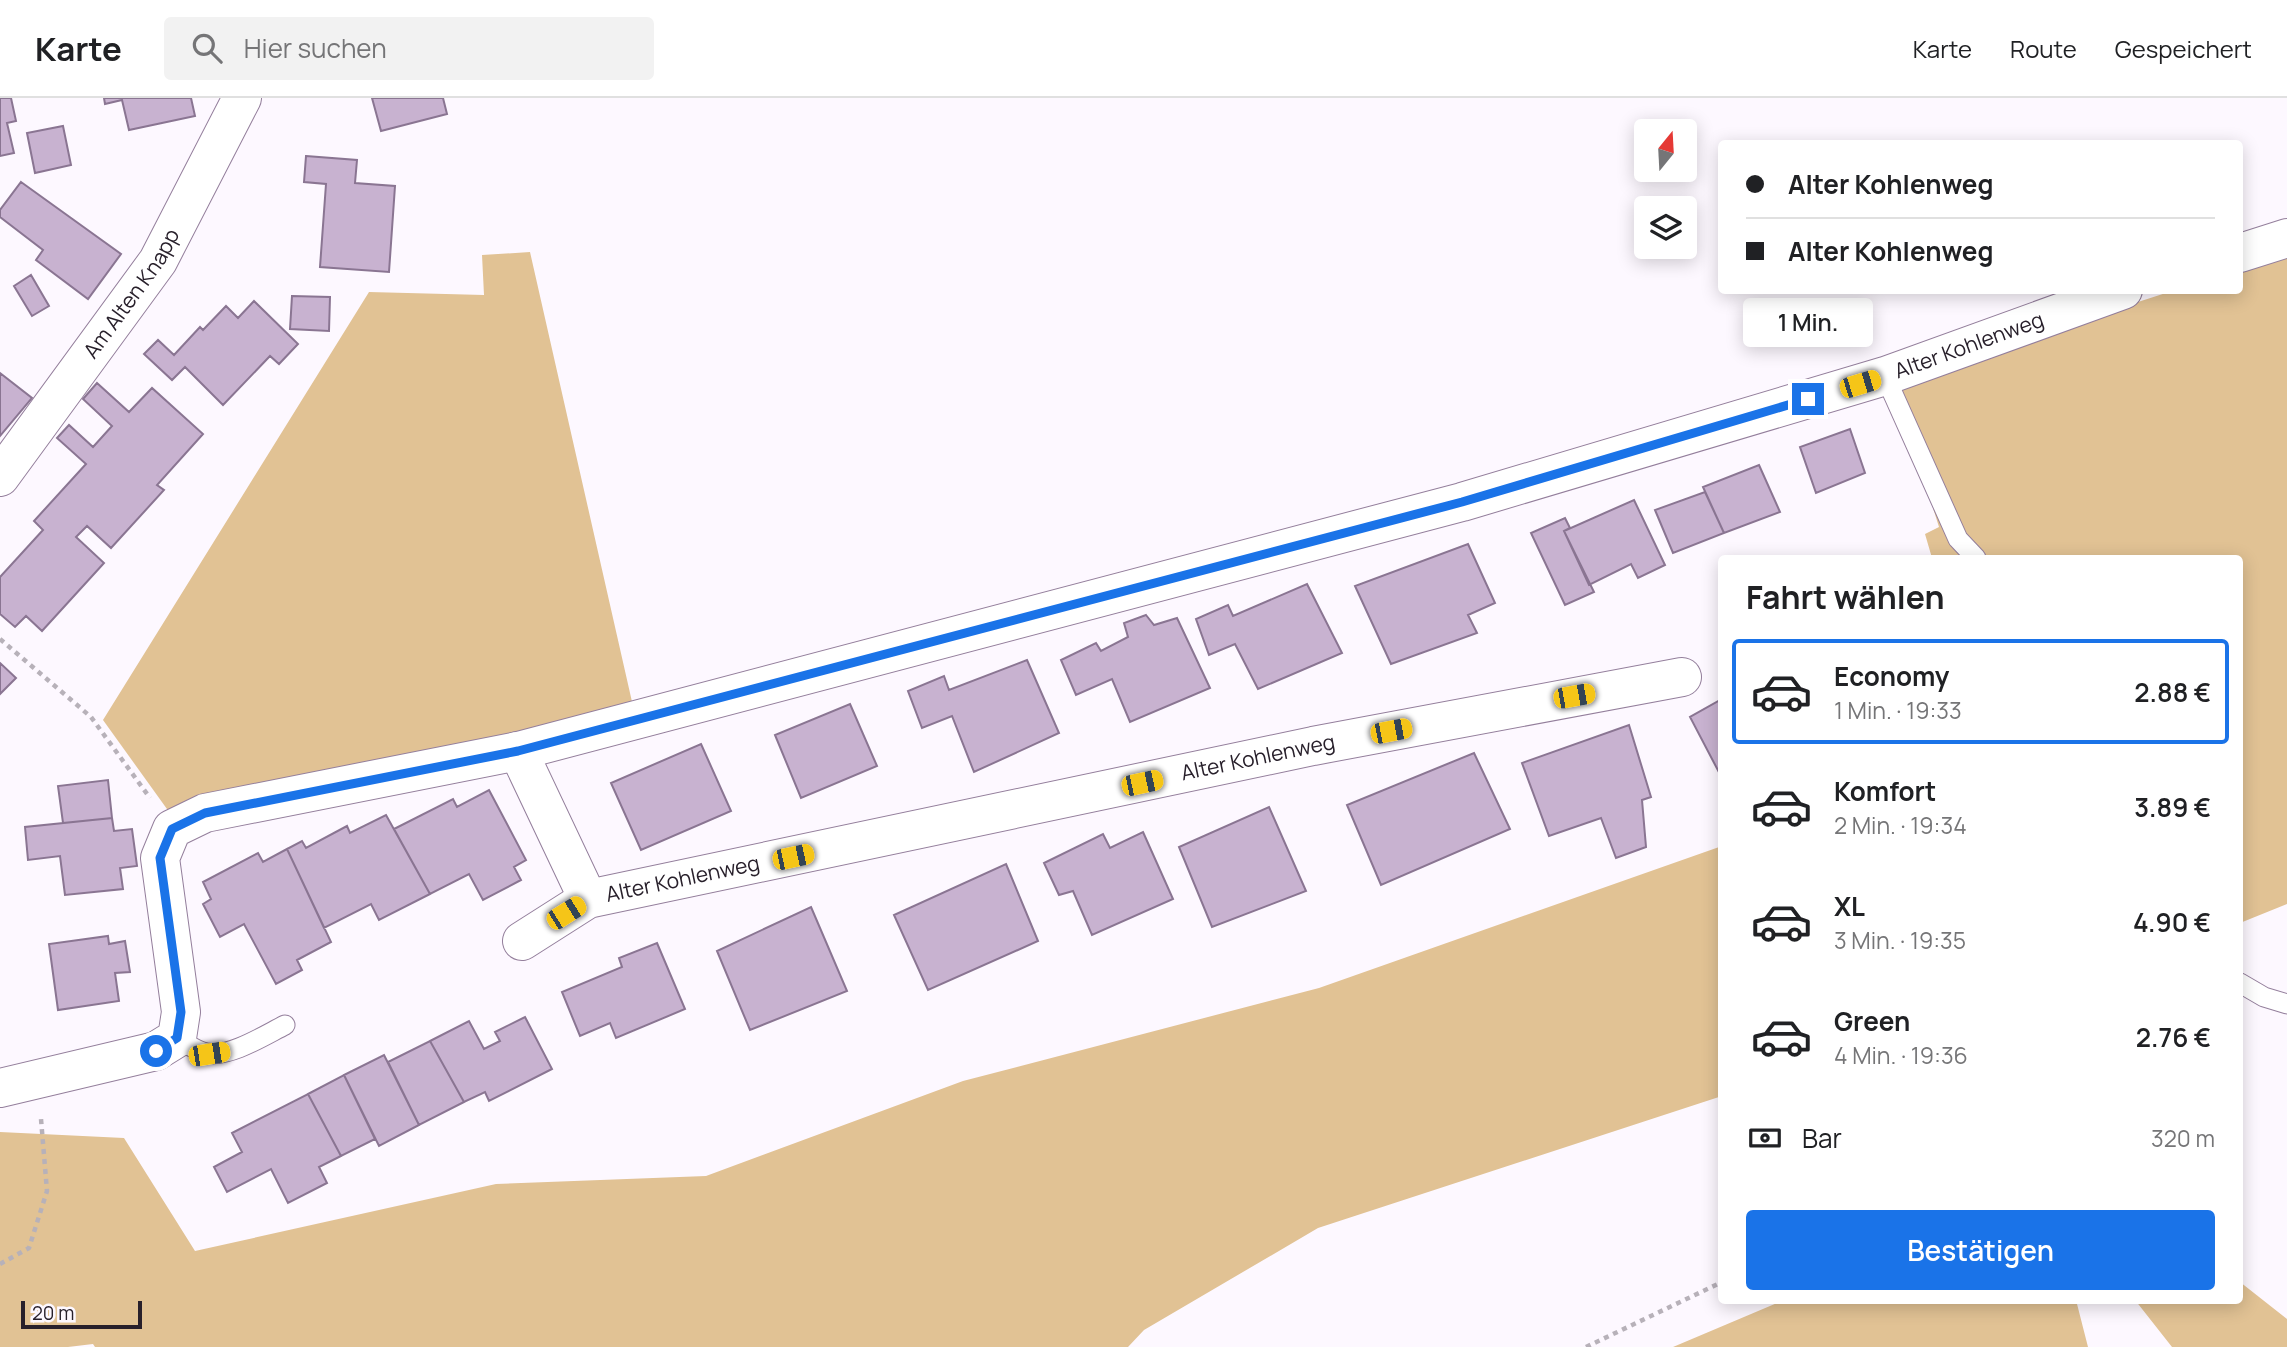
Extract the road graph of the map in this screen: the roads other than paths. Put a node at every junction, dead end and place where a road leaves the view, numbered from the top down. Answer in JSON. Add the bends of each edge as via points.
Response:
{"nodes":[{"id":1,"x":242,"y":98,"type":"edge"},
{"id":2,"x":2287,"y":238,"type":"edge"},
{"id":3,"x":2243,"y":252,"type":"edge"},
{"id":4,"x":2112,"y":294,"type":"edge"},
{"id":5,"x":1885,"y":376,"type":"junction"},
{"id":6,"x":0,"y":477,"type":"edge"},
{"id":7,"x":1973,"y":555,"type":"edge"},
{"id":8,"x":1682,"y":677,"type":"dead end"},
{"id":9,"x":518,"y":751,"type":"junction"},
{"id":10,"x":588,"y":899,"type":"junction"},
{"id":11,"x":522,"y":941,"type":"dead end"},
{"id":12,"x":2243,"y":985,"type":"edge"},
{"id":13,"x":2287,"y":1004,"type":"edge"},
{"id":14,"x":285,"y":1026,"type":"dead end"},
{"id":15,"x":177,"y":1038,"type":"junction"},
{"id":16,"x":0,"y":1088,"type":"edge"}],
"edges":[{"from":1,"to":6,"type":"street","name":"Am Alten Knapp","via":[[158,261]]},
{"from":2,"to":3,"type":"street"},
{"from":4,"to":5,"type":"street","name":"Alter Kohlenweg"},
{"from":5,"to":7,"type":"lane","via":[[1958,539]]},
{"from":5,"to":9,"type":"street","name":"Alter Kohlenweg","via":[[1462,502]]},
{"from":8,"to":10,"type":"street","name":"Alter Kohlenweg","via":[[1313,746]]},
{"from":9,"to":10,"type":"street","name":"Alter Kohlenweg"},
{"from":9,"to":15,"type":"street","name":"Alter Kohlenweg","via":[[205,813],[172,829],[160,858],[181,1012]]},
{"from":10,"to":11,"type":"street","name":"Alter Kohlenweg"},
{"from":12,"to":13,"type":"lane","via":[[2264,998]]},
{"from":14,"to":15,"type":"lane","via":[[233,1050],[209,1054]]},
{"from":15,"to":16,"type":"street","via":[[156,1051]]}]}
